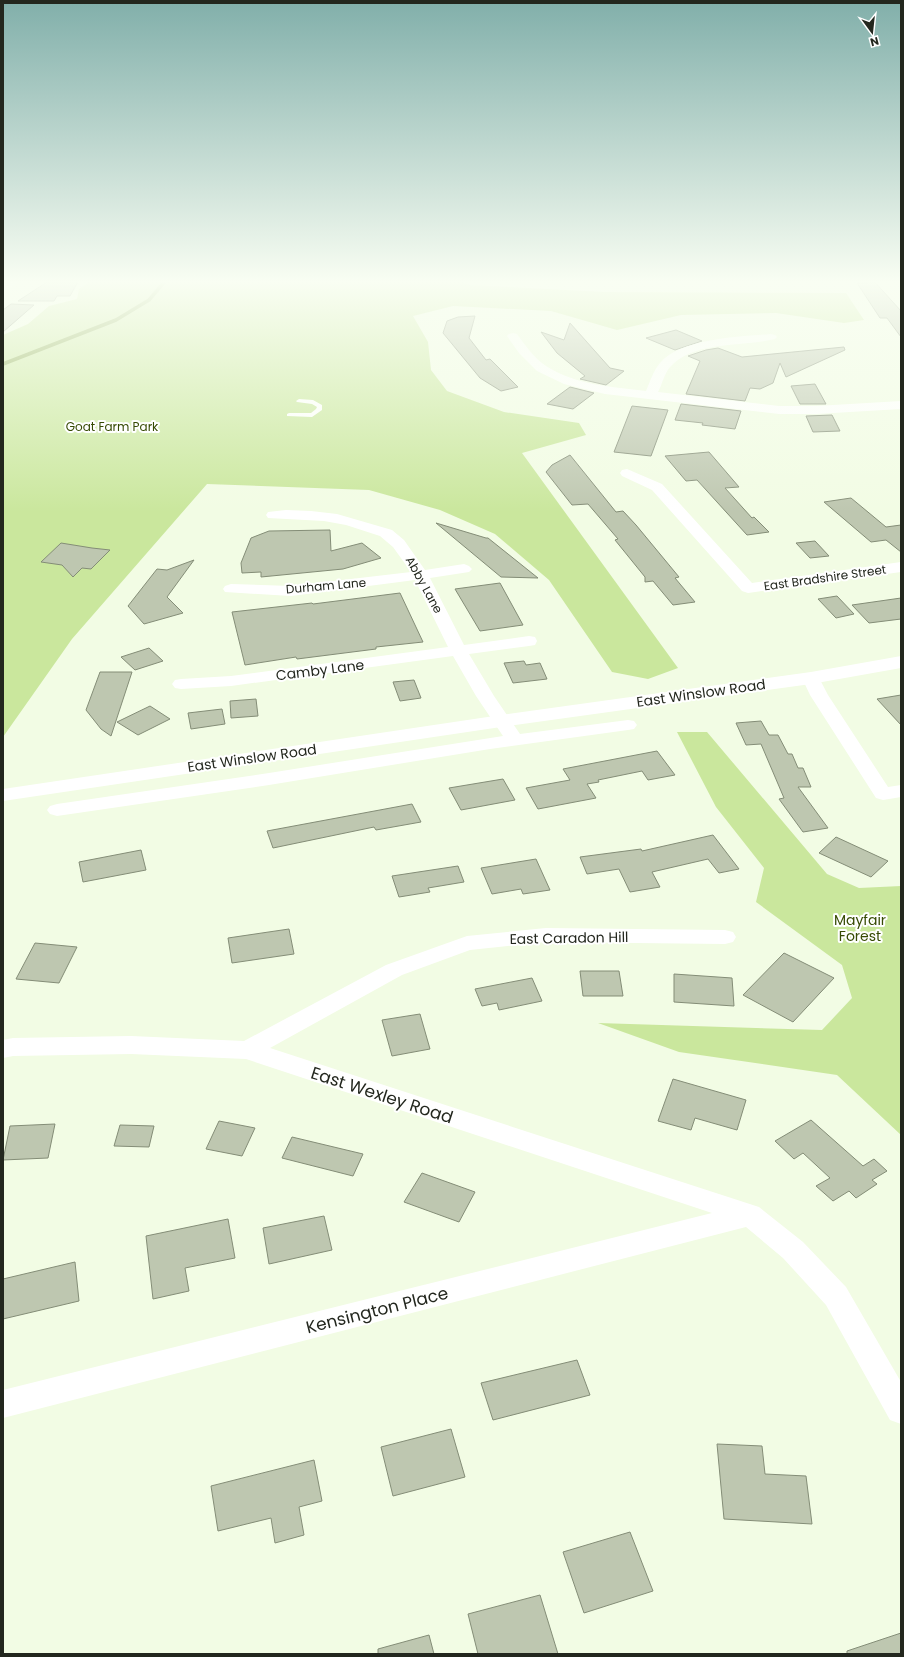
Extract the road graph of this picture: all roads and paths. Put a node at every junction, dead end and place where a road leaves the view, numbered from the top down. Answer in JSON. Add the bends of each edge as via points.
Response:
{"nodes":[{"id":1,"x":530,"y":357,"type":"edge"},
{"id":2,"x":677,"y":357,"type":"edge"},
{"id":3,"x":651,"y":394,"type":"junction"},
{"id":4,"x":299,"y":401,"type":"dead end"},
{"id":5,"x":901,"y":405,"type":"edge"},
{"id":6,"x":289,"y":415,"type":"dead end"},
{"id":7,"x":627,"y":473,"type":"dead end"},
{"id":8,"x":273,"y":515,"type":"dead end"},
{"id":9,"x":901,"y":567,"type":"edge"},
{"id":10,"x":464,"y":569,"type":"dead end"},
{"id":11,"x":420,"y":575,"type":"junction"},
{"id":12,"x":231,"y":588,"type":"dead end"},
{"id":13,"x":529,"y":641,"type":"dead end"},
{"id":14,"x":459,"y":652,"type":"junction"},
{"id":15,"x":901,"y":662,"type":"edge"},
{"id":16,"x":811,"y":678,"type":"junction"},
{"id":17,"x":181,"y":684,"type":"dead end"},
{"id":18,"x":502,"y":721,"type":"junction"},
{"id":19,"x":628,"y":725,"type":"dead end"},
{"id":20,"x":515,"y":740,"type":"junction"},
{"id":21,"x":901,"y":791,"type":"edge"},
{"id":22,"x":3,"y":796,"type":"edge"},
{"id":23,"x":57,"y":810,"type":"dead end"},
{"id":24,"x":725,"y":937,"type":"dead end"},
{"id":25,"x":3,"y":1049,"type":"edge"},
{"id":26,"x":247,"y":1050,"type":"junction"},
{"id":27,"x":750,"y":1215,"type":"junction"},
{"id":28,"x":3,"y":1404,"type":"edge"},
{"id":29,"x":901,"y":1410,"type":"edge"}],
"edges":[{"from":1,"to":3,"type":"street","via":[[541,368],[568,381],[605,390]]},
{"from":2,"to":3,"type":"street","via":[[664,366]]},
{"from":3,"to":5,"type":"street","via":[[779,410]]},
{"from":4,"to":6,"type":"lane","via":[[313,402],[320,406],[319,410],[312,415]]},
{"from":7,"to":9,"type":"street","name":"East Bradshire Street","via":[[657,487],[748,588]]},
{"from":8,"to":11,"type":"street","name":"Abby Lane","via":[[325,516],[358,523],[388,534],[406,552]]},
{"from":10,"to":11,"type":"street","name":"Durham Lane"},
{"from":11,"to":12,"type":"street","name":"Durham Lane","via":[[291,590]]},
{"from":11,"to":14,"type":"street","name":"Abby Lane"},
{"from":13,"to":14,"type":"street","name":"Camby Lane"},
{"from":14,"to":17,"type":"street","name":"Camby Lane","via":[[231,681]]},
{"from":14,"to":18,"type":"street","name":"Abby Lane"},
{"from":15,"to":16,"type":"main road","name":"East Winslow Road"},
{"from":16,"to":18,"type":"main road","name":"East Winslow Road"},
{"from":16,"to":21,"type":"street","via":[[819,695],[884,794]]},
{"from":18,"to":20,"type":"street"},
{"from":18,"to":22,"type":"main road","name":"East Winslow Road"},
{"from":19,"to":20,"type":"street","name":"East Winslow Road"},
{"from":20,"to":23,"type":"street","name":"East Winslow Road"},
{"from":24,"to":26,"type":"street","name":"East Caradon Hill","via":[[546,935],[467,943],[394,970]]},
{"from":25,"to":26,"type":"street","name":"East Wexley Road","via":[[131,1045]]},
{"from":26,"to":27,"type":"street","name":"East Wexley Road"},
{"from":27,"to":28,"type":"street","name":"Kensington Place"},
{"from":27,"to":29,"type":"street","via":[[793,1250],[836,1296]]}]}
